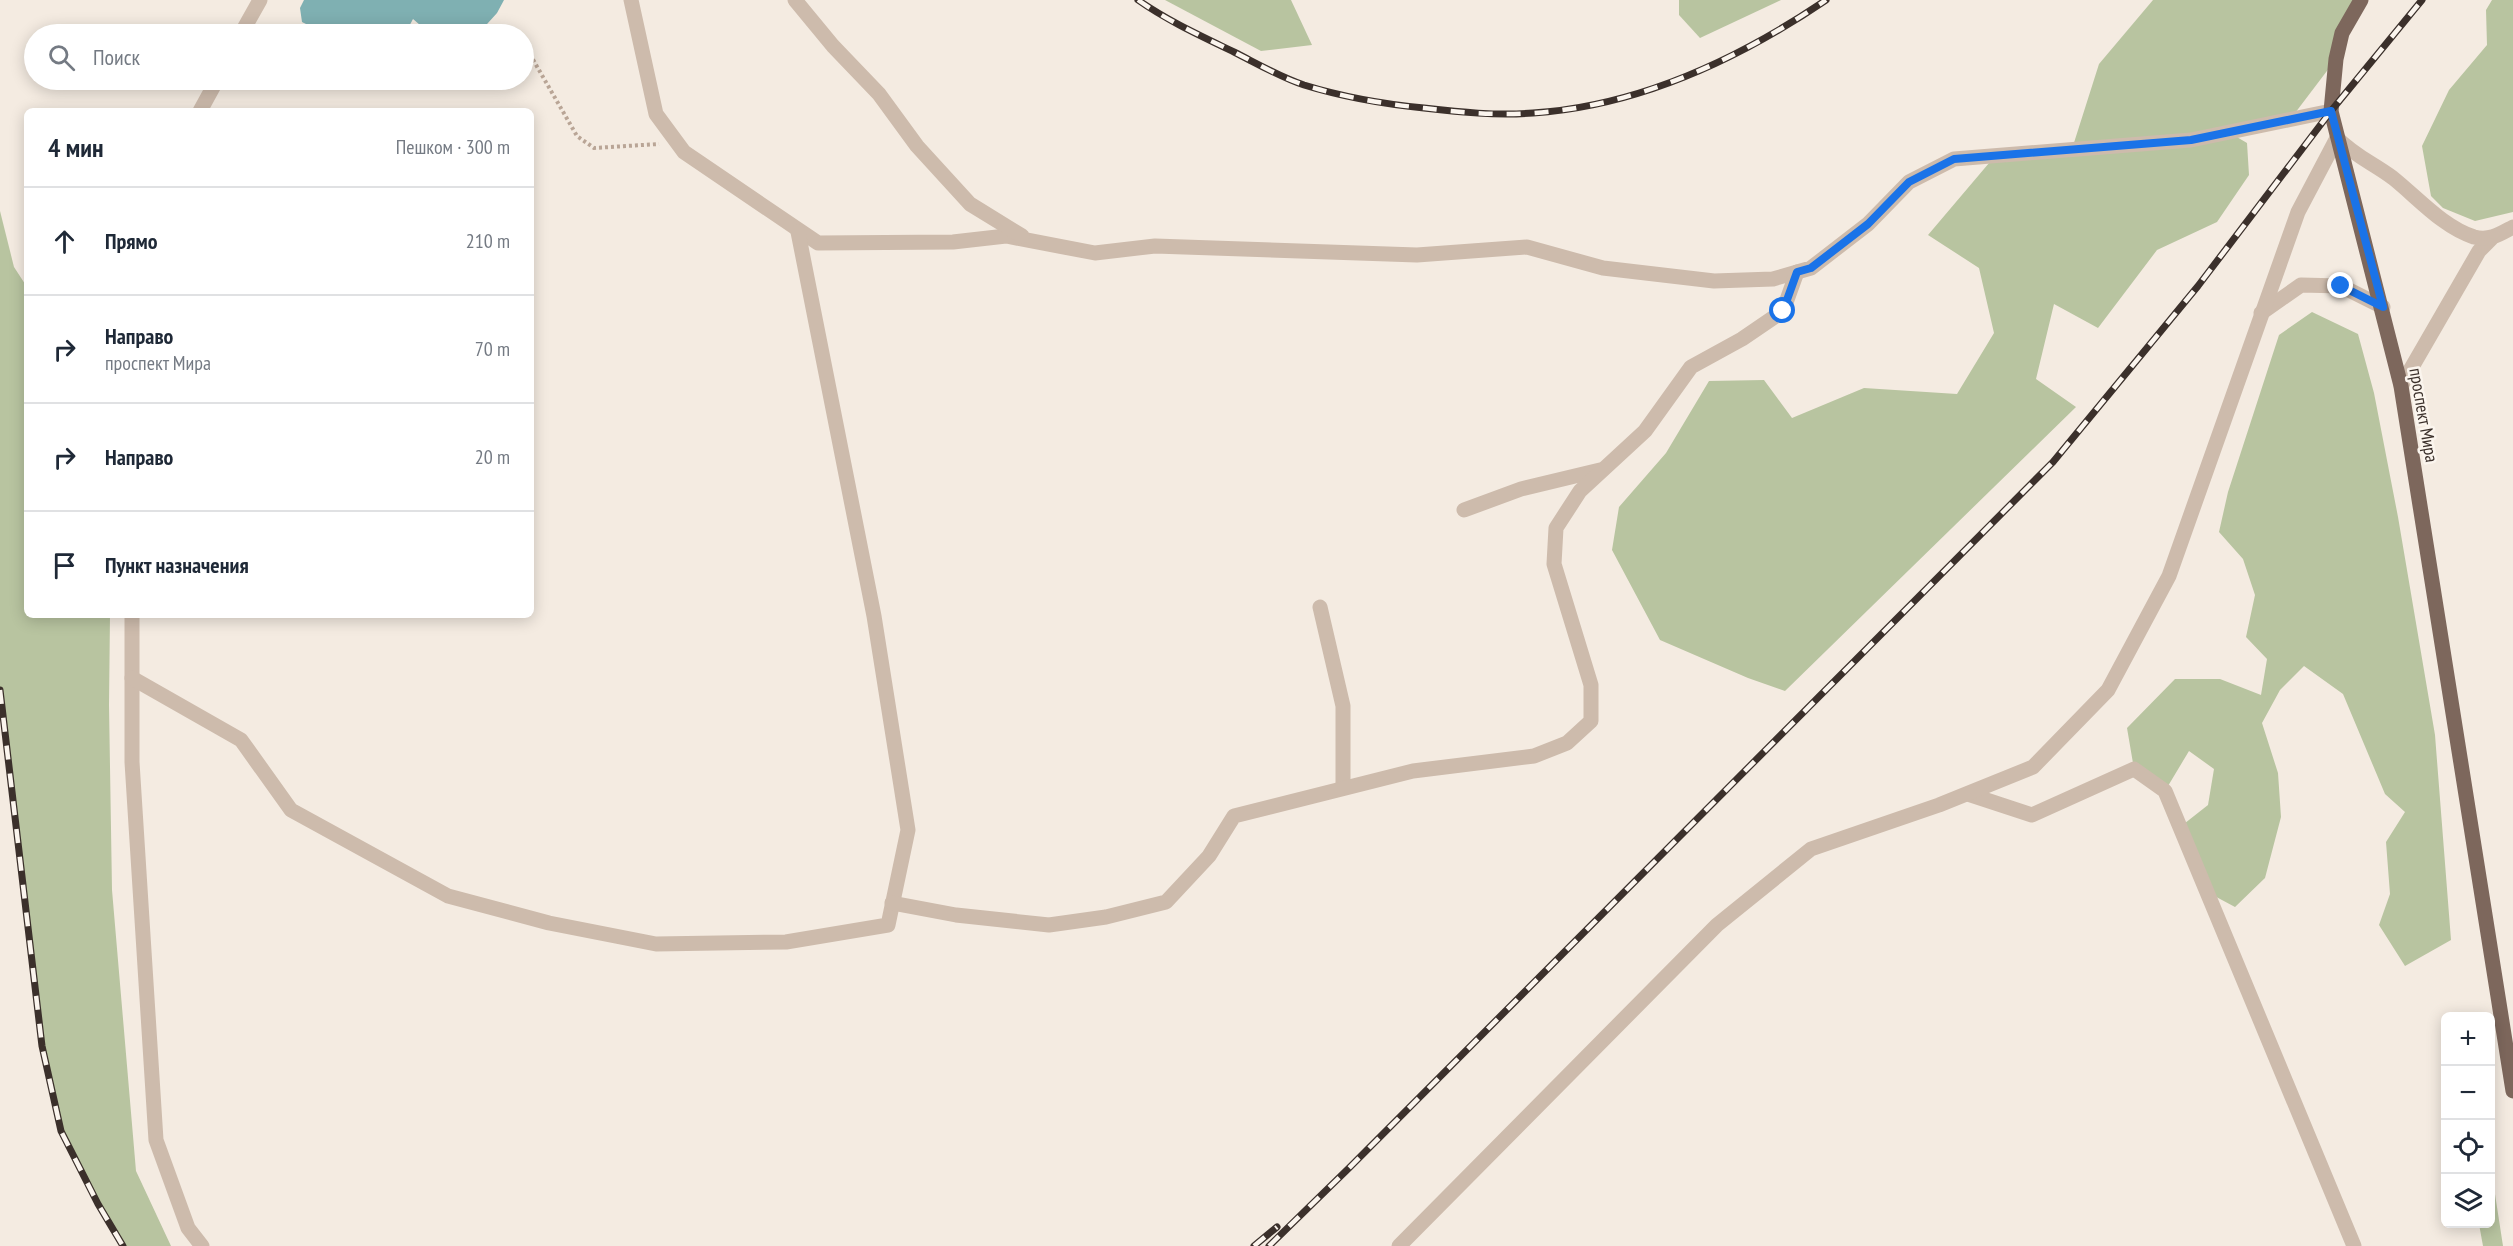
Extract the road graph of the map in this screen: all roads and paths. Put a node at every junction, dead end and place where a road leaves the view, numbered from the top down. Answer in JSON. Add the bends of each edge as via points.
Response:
{"nodes":[{"id":1,"x":260,"y":0,"type":"edge"},
{"id":2,"x":631,"y":0,"type":"edge"},
{"id":3,"x":795,"y":0,"type":"edge"},
{"id":4,"x":2361,"y":0,"type":"edge"},
{"id":5,"x":247,"y":24,"type":"edge"},
{"id":6,"x":534,"y":61,"type":"edge"},
{"id":7,"x":212,"y":90,"type":"edge"},
{"id":8,"x":202,"y":108,"type":"edge"},
{"id":9,"x":2331,"y":111,"type":"junction"},
{"id":10,"x":2337,"y":138,"type":"junction"},
{"id":11,"x":677,"y":144,"type":"junction"},
{"id":12,"x":2513,"y":227,"type":"edge"},
{"id":13,"x":798,"y":232,"type":"junction"},
{"id":14,"x":2491,"y":239,"type":"junction"},
{"id":15,"x":1029,"y":240,"type":"junction"},
{"id":16,"x":1797,"y":272,"type":"junction"},
{"id":17,"x":2383,"y":307,"type":"junction"},
{"id":18,"x":2261,"y":313,"type":"junction"},
{"id":19,"x":2401,"y":386,"type":"junction"},
{"id":20,"x":1603,"y":469,"type":"junction"},
{"id":21,"x":1464,"y":510,"type":"dead end"},
{"id":22,"x":1320,"y":607,"type":"dead end"},
{"id":23,"x":132,"y":618,"type":"edge"},
{"id":24,"x":132,"y":678,"type":"junction"},
{"id":25,"x":1343,"y":788,"type":"junction"},
{"id":26,"x":1968,"y":794,"type":"junction"},
{"id":27,"x":892,"y":903,"type":"junction"},
{"id":28,"x":2513,"y":1091,"type":"edge"},
{"id":29,"x":202,"y":1246,"type":"edge"},
{"id":30,"x":1399,"y":1246,"type":"edge"},
{"id":31,"x":2354,"y":1246,"type":"edge"}],
"edges":[{"from":1,"to":5,"type":"street"},
{"from":2,"to":11,"type":"street","via":[[656,114]]},
{"from":3,"to":15,"type":"street","via":[[970,204]]},
{"from":4,"to":9,"type":"main road","name":"проспект Мира","via":[[2342,33]]},
{"from":6,"to":11,"type":"path","via":[[577,136],[588,146]]},
{"from":7,"to":8,"type":"street"},
{"from":9,"to":10,"type":"main road","name":"проспект Мира"},
{"from":9,"to":16,"type":"street","via":[[2191,140],[1954,159],[1909,182],[1868,224],[1811,268]]},
{"from":10,"to":14,"type":"street","via":[[2354,155],[2391,177],[2450,225],[2475,237]]},
{"from":10,"to":17,"type":"main road","name":"проспект Мира"},
{"from":10,"to":18,"type":"street","via":[[2298,212]]},
{"from":11,"to":13,"type":"street"},
{"from":12,"to":14,"type":"street"},
{"from":13,"to":15,"type":"street","via":[[818,243],[953,242],[1006,236]]},
{"from":13,"to":27,"type":"street","via":[[874,616],[908,830]]},
{"from":14,"to":19,"type":"street","via":[[2479,251]]},
{"from":15,"to":16,"type":"street","via":[[1095,253],[1155,246],[1417,255],[1527,247],[1603,268],[1714,282],[1773,279]]},
{"from":16,"to":20,"type":"street","via":[[1783,311],[1691,367],[1645,430]]},
{"from":17,"to":18,"type":"street","via":[[2341,286],[2301,285]]},
{"from":17,"to":19,"type":"main road","name":"проспект Мира"},
{"from":18,"to":26,"type":"street","via":[[2169,576],[2108,690],[2033,767]]},
{"from":19,"to":28,"type":"main road","name":"проспект Мира"},
{"from":20,"to":21,"type":"street","via":[[1521,489]]},
{"from":20,"to":25,"type":"street","via":[[1580,490],[1556,528],[1554,564],[1591,685],[1591,721],[1567,743],[1534,756],[1413,771]]},
{"from":22,"to":25,"type":"street","via":[[1343,706]]},
{"from":23,"to":24,"type":"street"},
{"from":24,"to":27,"type":"street","via":[[241,740],[291,810],[447,896],[549,923],[656,944],[786,942],[888,925]]},
{"from":24,"to":29,"type":"street","via":[[132,762],[156,1140],[188,1228]]},
{"from":25,"to":27,"type":"street","via":[[1234,816],[1209,856],[1166,902],[1106,917],[1049,925],[956,915]]},
{"from":26,"to":30,"type":"street","via":[[1811,849],[1717,925]]},
{"from":26,"to":31,"type":"street","via":[[2032,815],[2134,769],[2165,791]]}]}
